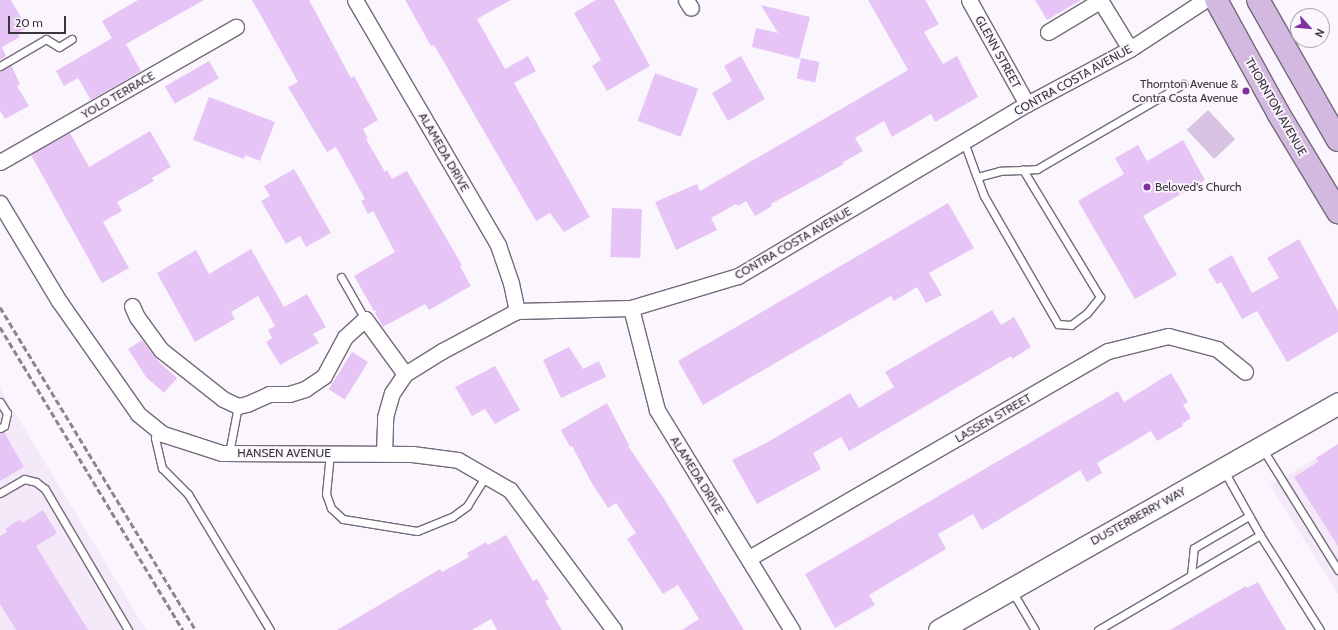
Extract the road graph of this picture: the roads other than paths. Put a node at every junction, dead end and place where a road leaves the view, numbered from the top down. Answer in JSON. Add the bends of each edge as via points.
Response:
{"nodes":[{"id":1,"x":356,"y":0,"type":"edge"},
{"id":2,"x":969,"y":0,"type":"edge"},
{"id":3,"x":1100,"y":0,"type":"edge"},
{"id":4,"x":1205,"y":0,"type":"edge"},
{"id":5,"x":1216,"y":0,"type":"edge"},
{"id":6,"x":1258,"y":0,"type":"edge"},
{"id":7,"x":236,"y":27,"type":"dead end"},
{"id":8,"x":1048,"y":32,"type":"dead end"},
{"id":9,"x":72,"y":39,"type":"dead end"},
{"id":10,"x":1130,"y":49,"type":"junction"},
{"id":11,"x":0,"y":66,"type":"edge"},
{"id":12,"x":1183,"y":84,"type":"dead end"},
{"id":13,"x":1027,"y":104,"type":"junction"},
{"id":14,"x":1338,"y":140,"type":"edge"},
{"id":15,"x":964,"y":142,"type":"junction"},
{"id":16,"x":0,"y":162,"type":"edge"},
{"id":17,"x":1022,"y":170,"type":"junction"},
{"id":18,"x":977,"y":177,"type":"junction"},
{"id":19,"x":0,"y":203,"type":"edge"},
{"id":20,"x":1338,"y":212,"type":"edge"},
{"id":21,"x":341,"y":277,"type":"dead end"},
{"id":22,"x":132,"y":306,"type":"dead end"},
{"id":23,"x":631,"y":308,"type":"junction"},
{"id":24,"x":517,"y":311,"type":"junction"},
{"id":25,"x":365,"y":319,"type":"junction"},
{"id":26,"x":1245,"y":372,"type":"dead end"},
{"id":27,"x":405,"y":374,"type":"junction"},
{"id":28,"x":0,"y":402,"type":"edge"},
{"id":29,"x":1338,"y":403,"type":"edge"},
{"id":30,"x":238,"y":406,"type":"junction"},
{"id":31,"x":0,"y":428,"type":"edge"},
{"id":32,"x":157,"y":429,"type":"junction"},
{"id":33,"x":1261,"y":446,"type":"junction"},
{"id":34,"x":230,"y":453,"type":"junction"},
{"id":35,"x":330,"y":453,"type":"junction"},
{"id":36,"x":384,"y":453,"type":"junction"},
{"id":37,"x":1222,"y":469,"type":"junction"},
{"id":38,"x":486,"y":476,"type":"junction"},
{"id":39,"x":0,"y":493,"type":"edge"},
{"id":40,"x":1249,"y":516,"type":"junction"},
{"id":41,"x":1260,"y":535,"type":"junction"},
{"id":42,"x":749,"y":558,"type":"junction"},
{"id":43,"x":1338,"y":570,"type":"edge"},
{"id":44,"x":1191,"y":575,"type":"junction"},
{"id":45,"x":1010,"y":588,"type":"junction"},
{"id":46,"x":128,"y":630,"type":"edge"},
{"id":47,"x":270,"y":630,"type":"edge"},
{"id":48,"x":614,"y":630,"type":"edge"},
{"id":49,"x":792,"y":630,"type":"edge"},
{"id":50,"x":939,"y":630,"type":"edge"},
{"id":51,"x":1035,"y":630,"type":"edge"},
{"id":52,"x":1098,"y":630,"type":"edge"},
{"id":53,"x":1320,"y":630,"type":"edge"}],
"edges":[{"from":1,"to":24,"type":"street","name":"ALAMEDA DRIVE","via":[[498,245]]},
{"from":2,"to":13,"type":"street","name":"GLENN STREET"},
{"from":3,"to":8,"type":"street"},
{"from":3,"to":10,"type":"street"},
{"from":4,"to":10,"type":"street","name":"CONTRA COSTA AVENUE"},
{"from":5,"to":20,"type":"main road","name":"THORNTON AVENUE","via":[[1278,113]]},
{"from":6,"to":14,"type":"main road"},
{"from":7,"to":16,"type":"street","name":"YOLO TERRACE"},
{"from":9,"to":11,"type":"lane","via":[[59,46],[46,39]]},
{"from":10,"to":13,"type":"street","name":"CONTRA COSTA AVENUE"},
{"from":12,"to":17,"type":"lane","via":[[1037,169]]},
{"from":13,"to":15,"type":"street","name":"CONTRA COSTA AVENUE"},
{"from":15,"to":18,"type":"lane"},
{"from":15,"to":23,"type":"street","name":"CONTRA COSTA AVENUE","via":[[738,276]]},
{"from":17,"to":18,"type":"lane","via":[[1000,171]]},
{"from":17,"to":18,"type":"lane","via":[[1100,297],[1087,313],[1071,326],[1058,324],[984,196]]},
{"from":19,"to":32,"type":"street","name":"HANSEN AVENUE","via":[[58,301],[138,414]]},
{"from":21,"to":25,"type":"lane"},
{"from":22,"to":30,"type":"street","via":[[161,350],[223,399]]},
{"from":23,"to":24,"type":"street","name":"CONTRA COSTA AVENUE"},
{"from":23,"to":42,"type":"street","name":"ALAMEDA DRIVE","via":[[657,410]]},
{"from":24,"to":27,"type":"street","name":"CONTRA COSTA AVENUE"},
{"from":25,"to":27,"type":"street"},
{"from":25,"to":30,"type":"street","via":[[345,337],[324,376],[306,389],[289,394],[269,394]]},
{"from":26,"to":42,"type":"street","name":"LASSEN STREET","via":[[1217,349],[1168,336],[1108,351]]},
{"from":27,"to":36,"type":"street","name":"CONTRA COSTA AVENUE","via":[[392,393],[385,417]]},
{"from":28,"to":31,"type":"lane","via":[[7,414],[4,426]]},
{"from":29,"to":33,"type":"main road","name":"DUSTERBERRY WAY"},
{"from":30,"to":34,"type":"lane"},
{"from":32,"to":34,"type":"street","name":"HANSEN AVENUE","via":[[192,445]]},
{"from":32,"to":47,"type":"lane","via":[[155,438],[162,468],[188,494]]},
{"from":33,"to":37,"type":"main road","name":"DUSTERBERRY WAY"},
{"from":33,"to":43,"type":"lane"},
{"from":34,"to":35,"type":"street","name":"HANSEN AVENUE"},
{"from":35,"to":36,"type":"street","name":"HANSEN AVENUE"},
{"from":35,"to":38,"type":"lane","via":[[326,494],[331,508],[344,519],[417,531],[452,517],[467,506]]},
{"from":36,"to":38,"type":"street","name":"HANSEN AVENUE","via":[[458,460]]},
{"from":37,"to":40,"type":"lane"},
{"from":37,"to":45,"type":"main road","name":"DUSTERBERRY WAY"},
{"from":38,"to":48,"type":"street","name":"HANSEN AVENUE","via":[[510,490]]},
{"from":39,"to":46,"type":"lane","via":[[24,479],[36,482],[44,489]]},
{"from":40,"to":41,"type":"lane"},
{"from":40,"to":44,"type":"lane","via":[[1194,548]]},
{"from":41,"to":44,"type":"lane"},
{"from":41,"to":53,"type":"lane"},
{"from":42,"to":49,"type":"street","name":"ALAMEDA DRIVE"},
{"from":44,"to":52,"type":"lane"},
{"from":45,"to":50,"type":"main road","name":"DUSTERBERRY WAY"},
{"from":45,"to":51,"type":"lane"}]}
